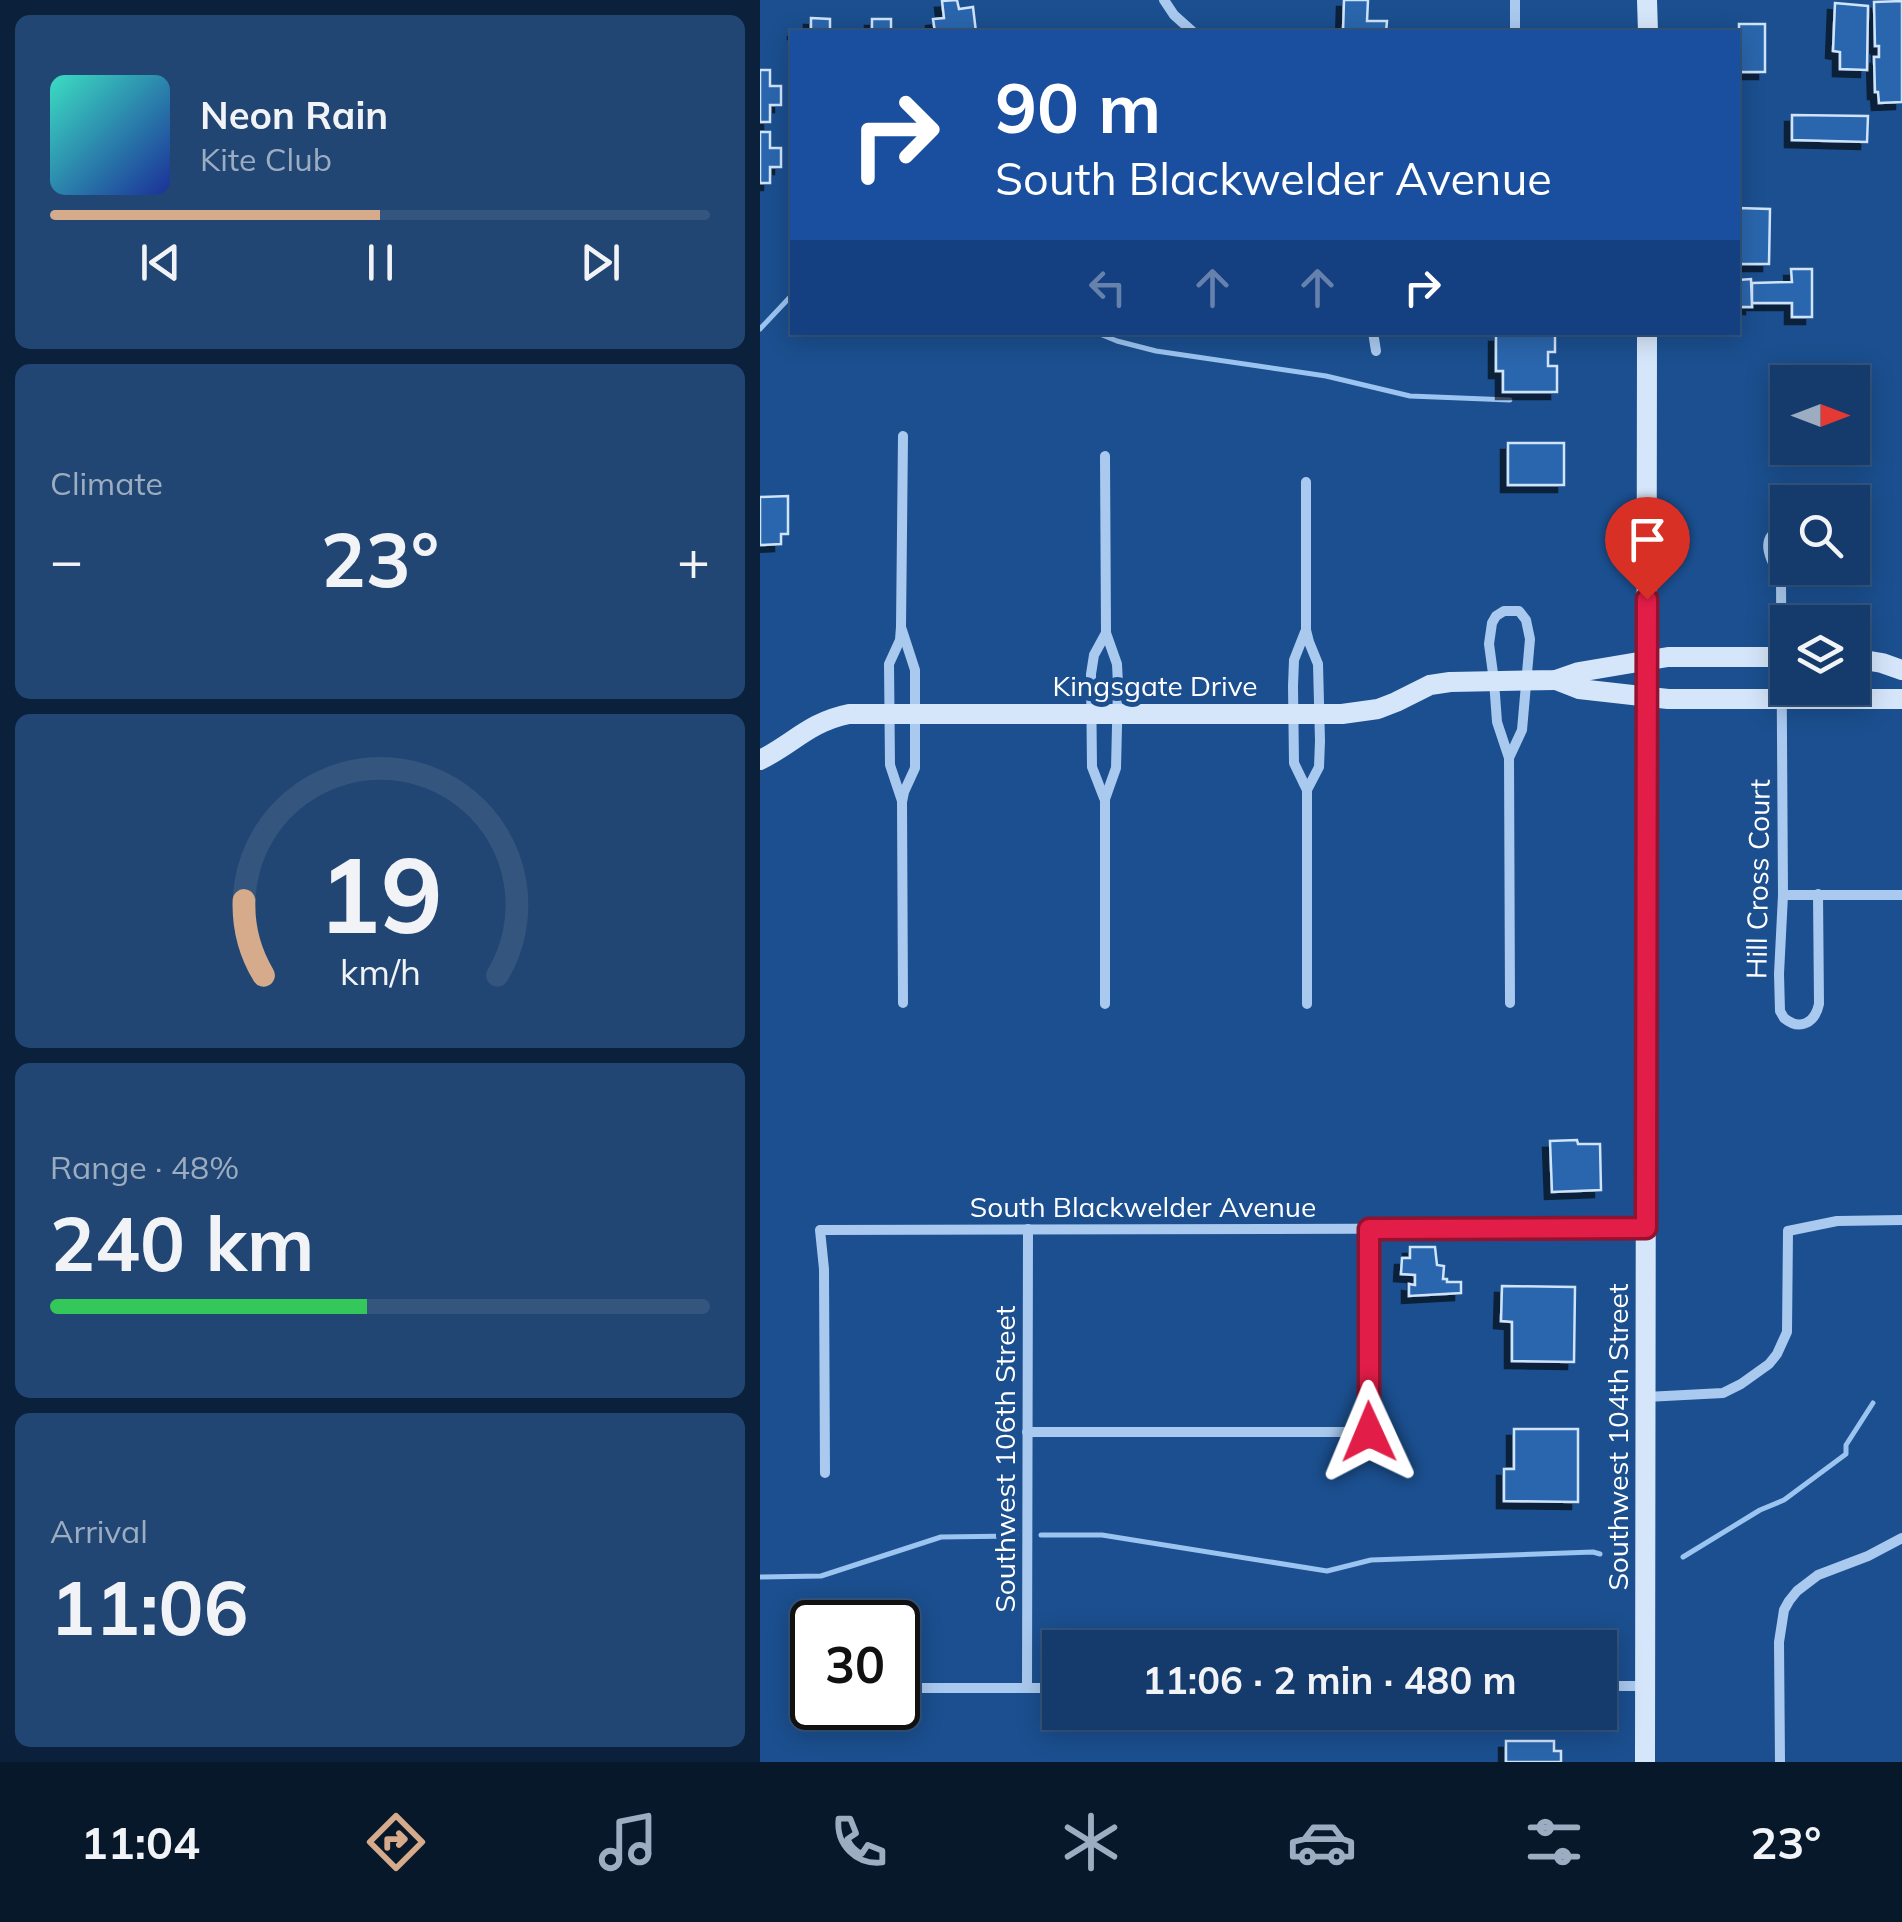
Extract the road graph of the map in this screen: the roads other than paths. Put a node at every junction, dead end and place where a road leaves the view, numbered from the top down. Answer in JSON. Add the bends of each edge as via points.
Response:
{"nodes":[{"id":1,"x":1164,"y":0,"type":"edge"},
{"id":2,"x":1515,"y":0,"type":"edge"},
{"id":3,"x":1647,"y":0,"type":"edge"},
{"id":4,"x":1191,"y":30,"type":"edge"},
{"id":5,"x":1515,"y":30,"type":"edge"},
{"id":6,"x":1648,"y":30,"type":"edge"},
{"id":7,"x":1373,"y":335,"type":"edge"},
{"id":8,"x":1647,"y":335,"type":"edge"},
{"id":9,"x":1376,"y":351,"type":"dead end"},
{"id":10,"x":903,"y":436,"type":"dead end"},
{"id":11,"x":1104,"y":456,"type":"dead end"},
{"id":12,"x":1306,"y":482,"type":"dead end"},
{"id":13,"x":902,"y":627,"type":"junction"},
{"id":14,"x":1306,"y":630,"type":"junction"},
{"id":15,"x":1106,"y":633,"type":"junction"},
{"id":16,"x":1770,"y":657,"type":"edge"},
{"id":17,"x":1646,"y":660,"type":"junction"},
{"id":18,"x":1870,"y":661,"type":"edge"},
{"id":19,"x":1902,"y":670,"type":"edge"},
{"id":20,"x":1527,"y":680,"type":"junction"},
{"id":21,"x":1556,"y":680,"type":"junction"},
{"id":22,"x":1494,"y":681,"type":"junction"},
{"id":23,"x":1647,"y":697,"type":"junction"},
{"id":24,"x":1870,"y":699,"type":"edge"},
{"id":25,"x":1902,"y":699,"type":"edge"},
{"id":26,"x":1770,"y":700,"type":"edge"},
{"id":27,"x":1782,"y":705,"type":"edge"},
{"id":28,"x":1117,"y":713,"type":"junction"},
{"id":29,"x":1293,"y":713,"type":"junction"},
{"id":30,"x":889,"y":714,"type":"junction"},
{"id":31,"x":914,"y":714,"type":"junction"},
{"id":32,"x":1092,"y":714,"type":"junction"},
{"id":33,"x":1319,"y":714,"type":"junction"},
{"id":34,"x":1509,"y":758,"type":"junction"},
{"id":35,"x":760,"y":760,"type":"edge"},
{"id":36,"x":1307,"y":790,"type":"junction"},
{"id":37,"x":1104,"y":799,"type":"junction"},
{"id":38,"x":902,"y":802,"type":"junction"},
{"id":39,"x":1783,"y":894,"type":"junction"},
{"id":40,"x":1818,"y":894,"type":"junction"},
{"id":41,"x":1902,"y":896,"type":"edge"},
{"id":42,"x":903,"y":1003,"type":"dead end"},
{"id":43,"x":1510,"y":1003,"type":"dead end"},
{"id":44,"x":1104,"y":1004,"type":"dead end"},
{"id":45,"x":1307,"y":1004,"type":"dead end"},
{"id":46,"x":1902,"y":1220,"type":"edge"},
{"id":47,"x":1646,"y":1228,"type":"junction"},
{"id":48,"x":1369,"y":1229,"type":"junction"},
{"id":49,"x":1028,"y":1230,"type":"junction"},
{"id":50,"x":1646,"y":1396,"type":"junction"},
{"id":51,"x":1027,"y":1432,"type":"junction"},
{"id":52,"x":825,"y":1473,"type":"dead end"},
{"id":53,"x":1901,"y":1540,"type":"edge"},
{"id":54,"x":1617,"y":1686,"type":"edge"},
{"id":55,"x":1645,"y":1686,"type":"junction"},
{"id":56,"x":920,"y":1688,"type":"edge"},
{"id":57,"x":1027,"y":1688,"type":"junction"},
{"id":58,"x":1042,"y":1688,"type":"edge"},
{"id":59,"x":1645,"y":1762,"type":"edge"},
{"id":60,"x":1780,"y":1762,"type":"edge"}],
"edges":[{"from":1,"to":4,"type":"street"},
{"from":2,"to":5,"type":"street"},
{"from":3,"to":6,"type":"main road"},
{"from":7,"to":9,"type":"street"},
{"from":8,"to":17,"type":"main road","name":"Southwest 104th Street"},
{"from":10,"to":13,"type":"street"},
{"from":11,"to":15,"type":"street"},
{"from":12,"to":14,"type":"street"},
{"from":13,"to":30,"type":"street","via":[[889,664]]},
{"from":13,"to":31,"type":"street","via":[[914,662]]},
{"from":14,"to":29,"type":"street","via":[[1294,660]]},
{"from":14,"to":33,"type":"street","via":[[1318,664]]},
{"from":15,"to":28,"type":"street","via":[[1117,664]]},
{"from":15,"to":32,"type":"street","via":[[1092,664]]},
{"from":16,"to":17,"type":"main road","name":"Kingsgate Drive"},
{"from":17,"to":21,"type":"main road","name":"Kingsgate Drive"},
{"from":17,"to":23,"type":"main road","name":"Southwest 104th Street"},
{"from":18,"to":19,"type":"main road"},
{"from":20,"to":21,"type":"main road","name":"Kingsgate Drive"},
{"from":20,"to":22,"type":"main road","name":"Kingsgate Drive"},
{"from":20,"to":22,"type":"street","via":[[1529,629],[1523,615],[1511,610],[1492,622]]},
{"from":20,"to":34,"type":"street","via":[[1522,730]]},
{"from":21,"to":23,"type":"main road","name":"Kingsgate Drive"},
{"from":22,"to":33,"type":"main road","name":"Kingsgate Drive","via":[[1430,686],[1378,709]]},
{"from":22,"to":34,"type":"street","via":[[1499,733]]},
{"from":23,"to":26,"type":"main road","name":"Kingsgate Drive"},
{"from":23,"to":47,"type":"main road","name":"Southwest 104th Street"},
{"from":24,"to":25,"type":"main road","name":"Kingsgate Drive"},
{"from":27,"to":39,"type":"street","name":"Hill Cross Court"},
{"from":28,"to":29,"type":"main road","name":"Kingsgate Drive"},
{"from":28,"to":32,"type":"main road","name":"Kingsgate Drive"},
{"from":28,"to":37,"type":"street","via":[[1116,768]]},
{"from":29,"to":33,"type":"main road","name":"Kingsgate Drive"},
{"from":29,"to":36,"type":"street","via":[[1294,764]]},
{"from":30,"to":31,"type":"main road","name":"Kingsgate Drive"},
{"from":30,"to":35,"type":"main road","name":"Kingsgate Drive","via":[[824,720]]},
{"from":30,"to":38,"type":"street","via":[[890,765]]},
{"from":31,"to":32,"type":"main road","name":"Kingsgate Drive"},
{"from":31,"to":38,"type":"street","via":[[915,768]]},
{"from":32,"to":37,"type":"street","via":[[1092,768]]},
{"from":33,"to":36,"type":"street","via":[[1319,766]]},
{"from":34,"to":43,"type":"street"},
{"from":36,"to":45,"type":"street"},
{"from":37,"to":44,"type":"street"},
{"from":38,"to":42,"type":"street"},
{"from":39,"to":40,"type":"street"},
{"from":39,"to":40,"type":"street","name":"Hill Cross Court","via":[[1780,1011],[1798,1025],[1817,1012]]},
{"from":40,"to":41,"type":"street"},
{"from":46,"to":50,"type":"street","via":[[1837,1221],[1788,1231],[1786,1332],[1769,1364],[1723,1393]]},
{"from":47,"to":48,"type":"street","name":"South Blackwelder Avenue"},
{"from":47,"to":50,"type":"main road","name":"Southwest 104th Street"},
{"from":48,"to":49,"type":"street","name":"South Blackwelder Avenue"},
{"from":48,"to":51,"type":"street","via":[[1369,1432]]},
{"from":49,"to":51,"type":"street","name":"Southwest 106th Street"},
{"from":49,"to":52,"type":"street","name":"South Blackwelder Avenue","via":[[820,1230]]},
{"from":50,"to":55,"type":"main road","name":"Southwest 104th Street"},
{"from":51,"to":57,"type":"street","name":"Southwest 106th Street"},
{"from":53,"to":60,"type":"street","via":[[1818,1575],[1784,1610]]},
{"from":54,"to":55,"type":"street"},
{"from":55,"to":59,"type":"main road","name":"Southwest 104th Street"},
{"from":56,"to":57,"type":"street"},
{"from":57,"to":58,"type":"street"}]}
